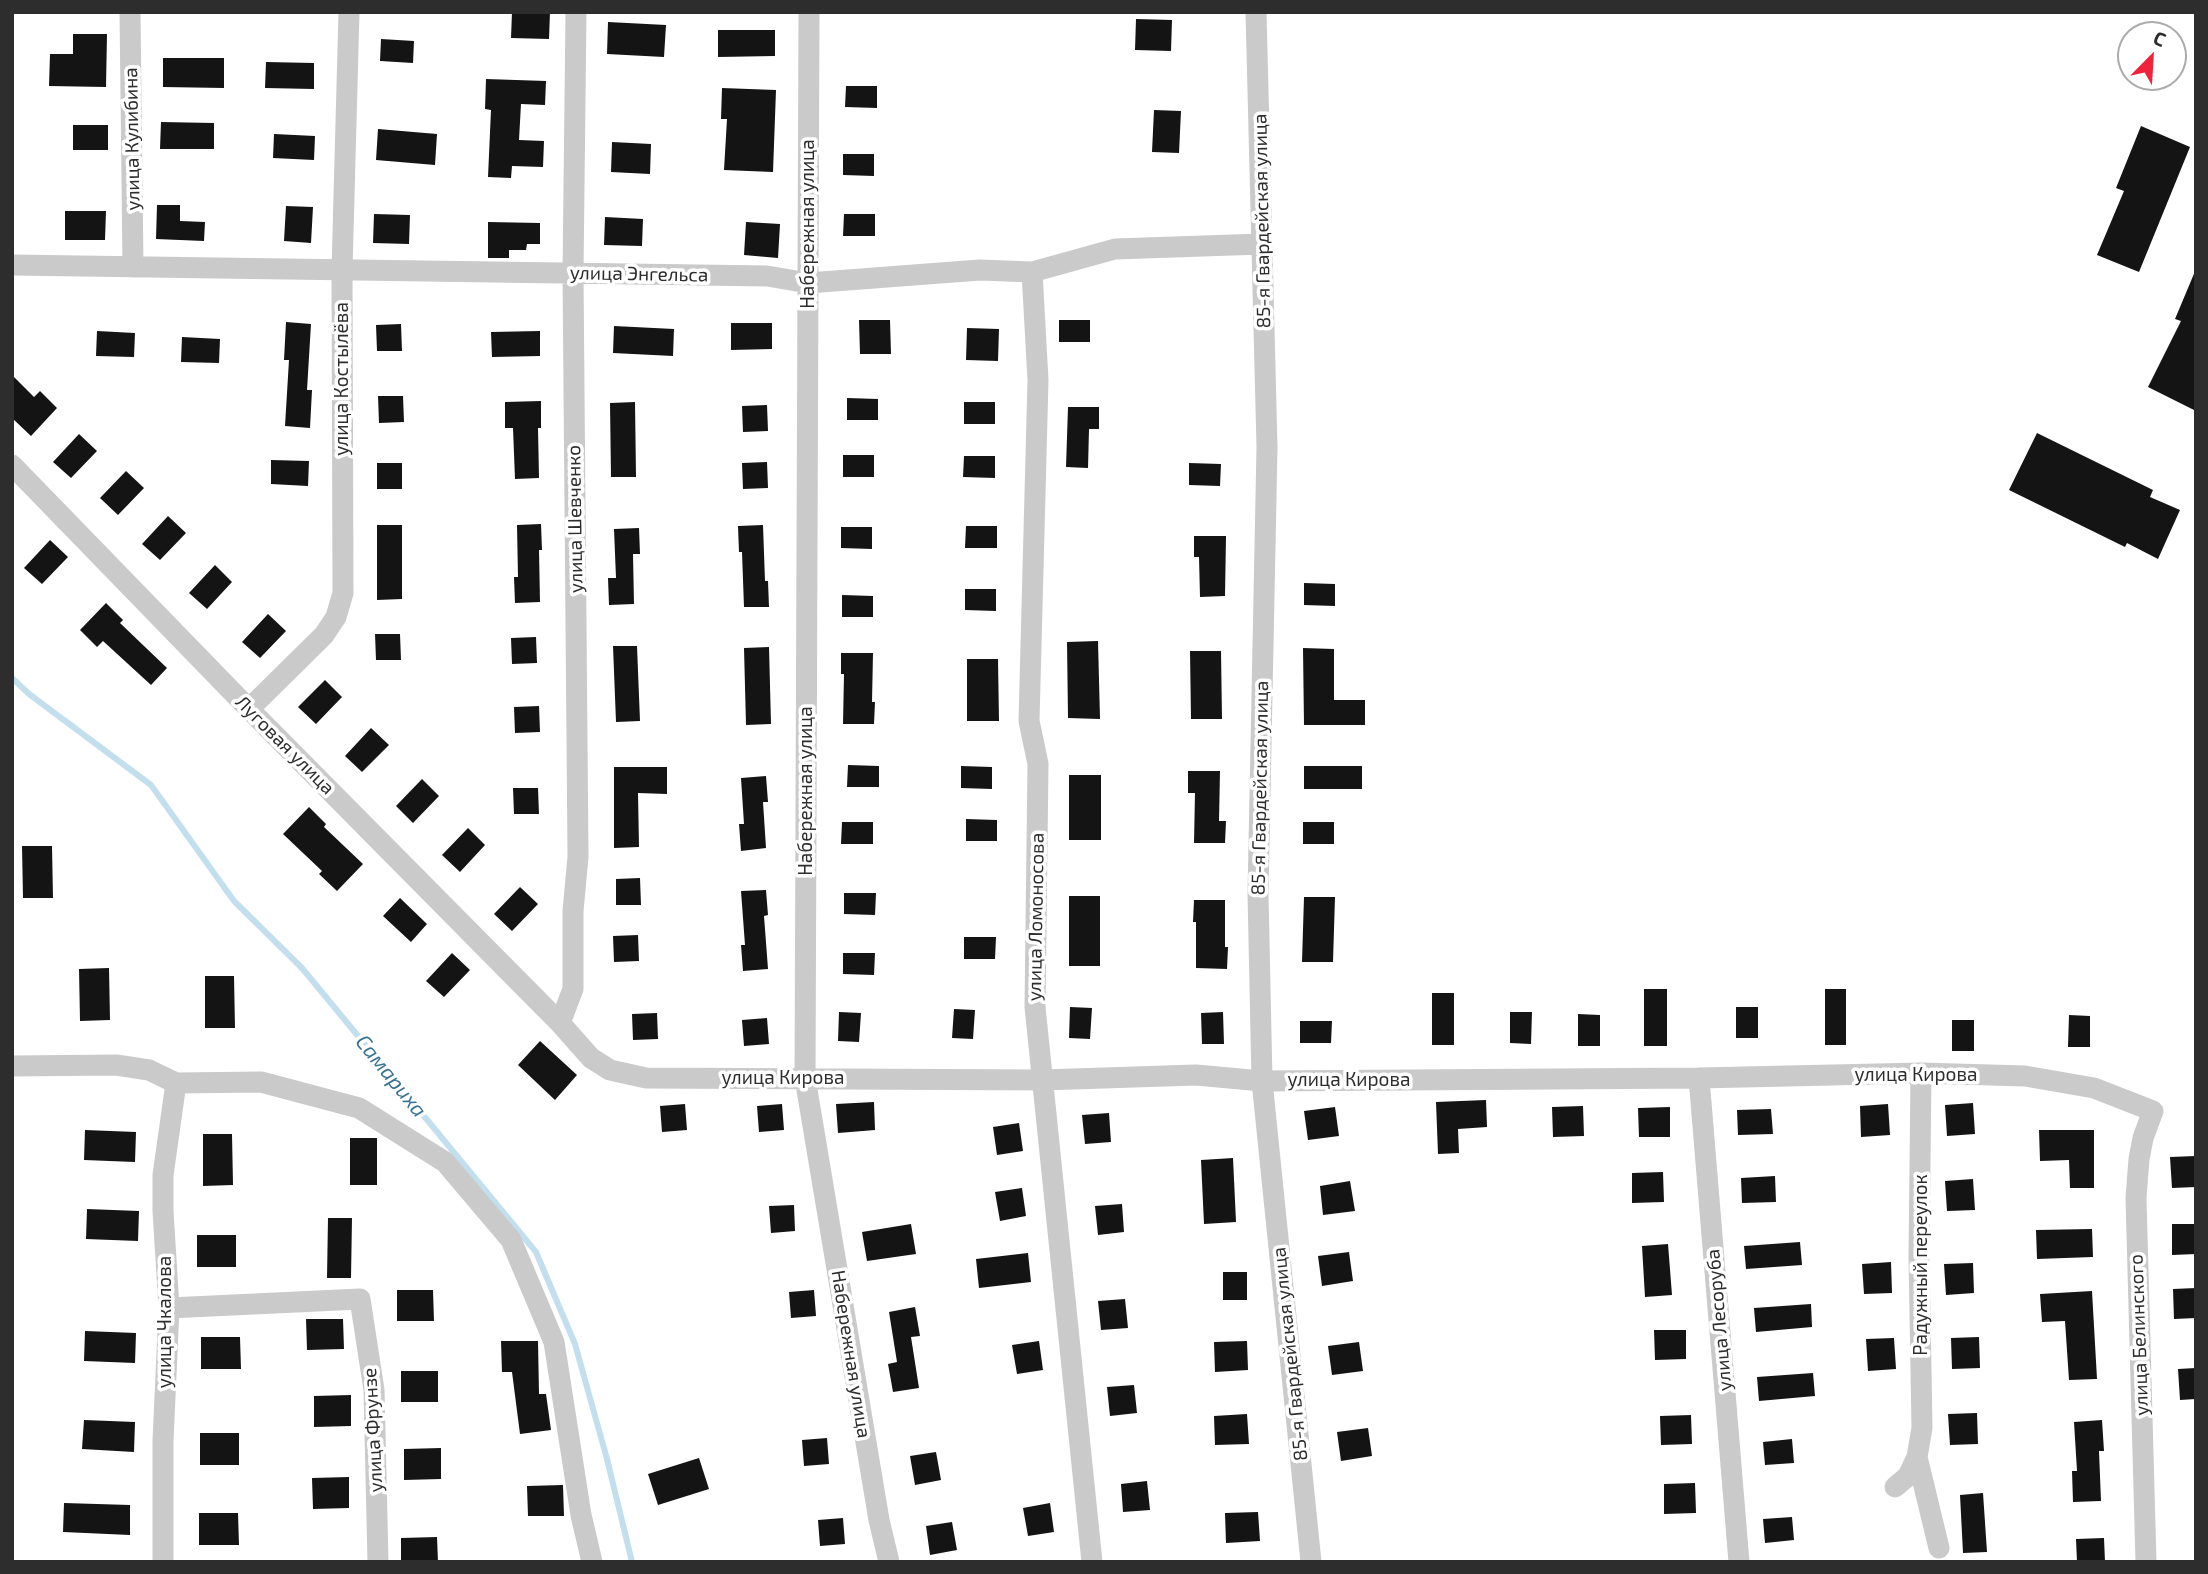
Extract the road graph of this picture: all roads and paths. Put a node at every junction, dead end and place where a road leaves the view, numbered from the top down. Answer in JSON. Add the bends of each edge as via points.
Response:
{"nodes":[{"id":1,"x":130,"y":12,"type":"edge"},
{"id":2,"x":349,"y":12,"type":"edge"},
{"id":3,"x":576,"y":12,"type":"edge"},
{"id":4,"x":809,"y":12,"type":"edge"},
{"id":5,"x":1256,"y":12,"type":"edge"},
{"id":6,"x":1262,"y":244,"type":"junction"},
{"id":7,"x":12,"y":265,"type":"edge"},
{"id":8,"x":133,"y":267,"type":"junction"},
{"id":9,"x":342,"y":270,"type":"junction"},
{"id":10,"x":1032,"y":272,"type":"junction"},
{"id":11,"x":573,"y":273,"type":"junction"},
{"id":12,"x":808,"y":283,"type":"junction"},
{"id":13,"x":12,"y":465,"type":"edge"},
{"id":14,"x":249,"y":709,"type":"junction"},
{"id":15,"x":560,"y":1023,"type":"junction"},
{"id":16,"x":12,"y":1066,"type":"edge"},
{"id":17,"x":1921,"y":1073,"type":"junction"},
{"id":18,"x":1699,"y":1077,"type":"junction"},
{"id":19,"x":805,"y":1078,"type":"junction"},
{"id":20,"x":1042,"y":1080,"type":"junction"},
{"id":21,"x":1262,"y":1081,"type":"junction"},
{"id":22,"x":176,"y":1083,"type":"junction"},
{"id":23,"x":2153,"y":1111,"type":"joint"},
{"id":24,"x":169,"y":1308,"type":"junction"},
{"id":25,"x":1917,"y":1457,"type":"junction"},
{"id":26,"x":1895,"y":1487,"type":"dead end"},
{"id":27,"x":1939,"y":1548,"type":"dead end"},
{"id":28,"x":163,"y":1562,"type":"edge"},
{"id":29,"x":378,"y":1562,"type":"edge"},
{"id":30,"x":592,"y":1562,"type":"edge"},
{"id":31,"x":889,"y":1562,"type":"edge"},
{"id":32,"x":1092,"y":1562,"type":"edge"},
{"id":33,"x":1311,"y":1562,"type":"edge"},
{"id":34,"x":1739,"y":1562,"type":"edge"},
{"id":35,"x":2146,"y":1562,"type":"edge"}],
"edges":[{"from":1,"to":8,"type":"street","name":"улица Кулибина"},
{"from":2,"to":9,"type":"street","name":"улица Костылёва"},
{"from":3,"to":11,"type":"street","name":"улица Шевченко"},
{"from":4,"to":12,"type":"street","name":"Набережная улица"},
{"from":5,"to":6,"type":"street","name":"85-я Гвардейская улица"},
{"from":6,"to":10,"type":"street","name":"улица Энгельса","via":[[1115,249]]},
{"from":6,"to":21,"type":"street","name":"85-я Гвардейская улица","via":[[1267,447],[1258,893]]},
{"from":7,"to":8,"type":"street","name":"улица Энгельса"},
{"from":8,"to":9,"type":"street","name":"улица Энгельса"},
{"from":9,"to":11,"type":"street","name":"улица Энгельса"},
{"from":9,"to":14,"type":"street","name":"улица Костылёва","via":[[342,593],[336,617],[324,635]]},
{"from":10,"to":12,"type":"street","name":"улица Энгельса","via":[[980,270]]},
{"from":10,"to":20,"type":"street","name":"улица Ломоносова","via":[[1038,380],[1029,720],[1038,764],[1035,1007]]},
{"from":11,"to":12,"type":"street","name":"улица Энгельса","via":[[767,276]]},
{"from":11,"to":15,"type":"street","name":"улица Шевченко","via":[[578,857],[573,989]]},
{"from":12,"to":19,"type":"street","name":"Набережная улица"},
{"from":13,"to":14,"type":"street","name":"Луговая улица"},
{"from":14,"to":15,"type":"street","name":"Луговая улица"},
{"from":15,"to":19,"type":"street","name":"улица Кирова","via":[[591,1058],[610,1070],[646,1078]]},
{"from":16,"to":22,"type":"street","via":[[116,1065],[149,1070]]},
{"from":17,"to":18,"type":"street","name":"улица Кирова"},
{"from":17,"to":23,"type":"street","name":"улица Кирова","via":[[2025,1076],[2094,1088]]},
{"from":17,"to":25,"type":"street","name":"Радужный переулок","via":[[1922,1428]]},
{"from":18,"to":21,"type":"street","name":"улица Кирова"},
{"from":18,"to":34,"type":"street","name":"улица Лесоруба"},
{"from":19,"to":20,"type":"street","name":"улица Кирова"},
{"from":19,"to":31,"type":"street","name":"Набережная улица"},
{"from":20,"to":21,"type":"street","name":"улица Кирова","via":[[1196,1074]]},
{"from":20,"to":32,"type":"street","name":"улица Ломоносова"},
{"from":21,"to":33,"type":"street","name":"85-я Гвардейская улица"},
{"from":22,"to":24,"type":"street","name":"улица Чкалова","via":[[163,1175]]},
{"from":22,"to":30,"type":"street","via":[[261,1082],[359,1108],[445,1162],[511,1240],[554,1342]]},
{"from":23,"to":35,"type":"street","name":"улица Белинского","via":[[2143,1138],[2136,1198]]},
{"from":24,"to":28,"type":"street","name":"улица Чкалова"},
{"from":24,"to":29,"type":"street","name":"улица Фрунзе","via":[[360,1299],[374,1390]]},
{"from":25,"to":26,"type":"street","name":"Радужный переулок","via":[[1908,1476]]},
{"from":25,"to":27,"type":"street","name":"Радужный переулок"}]}
